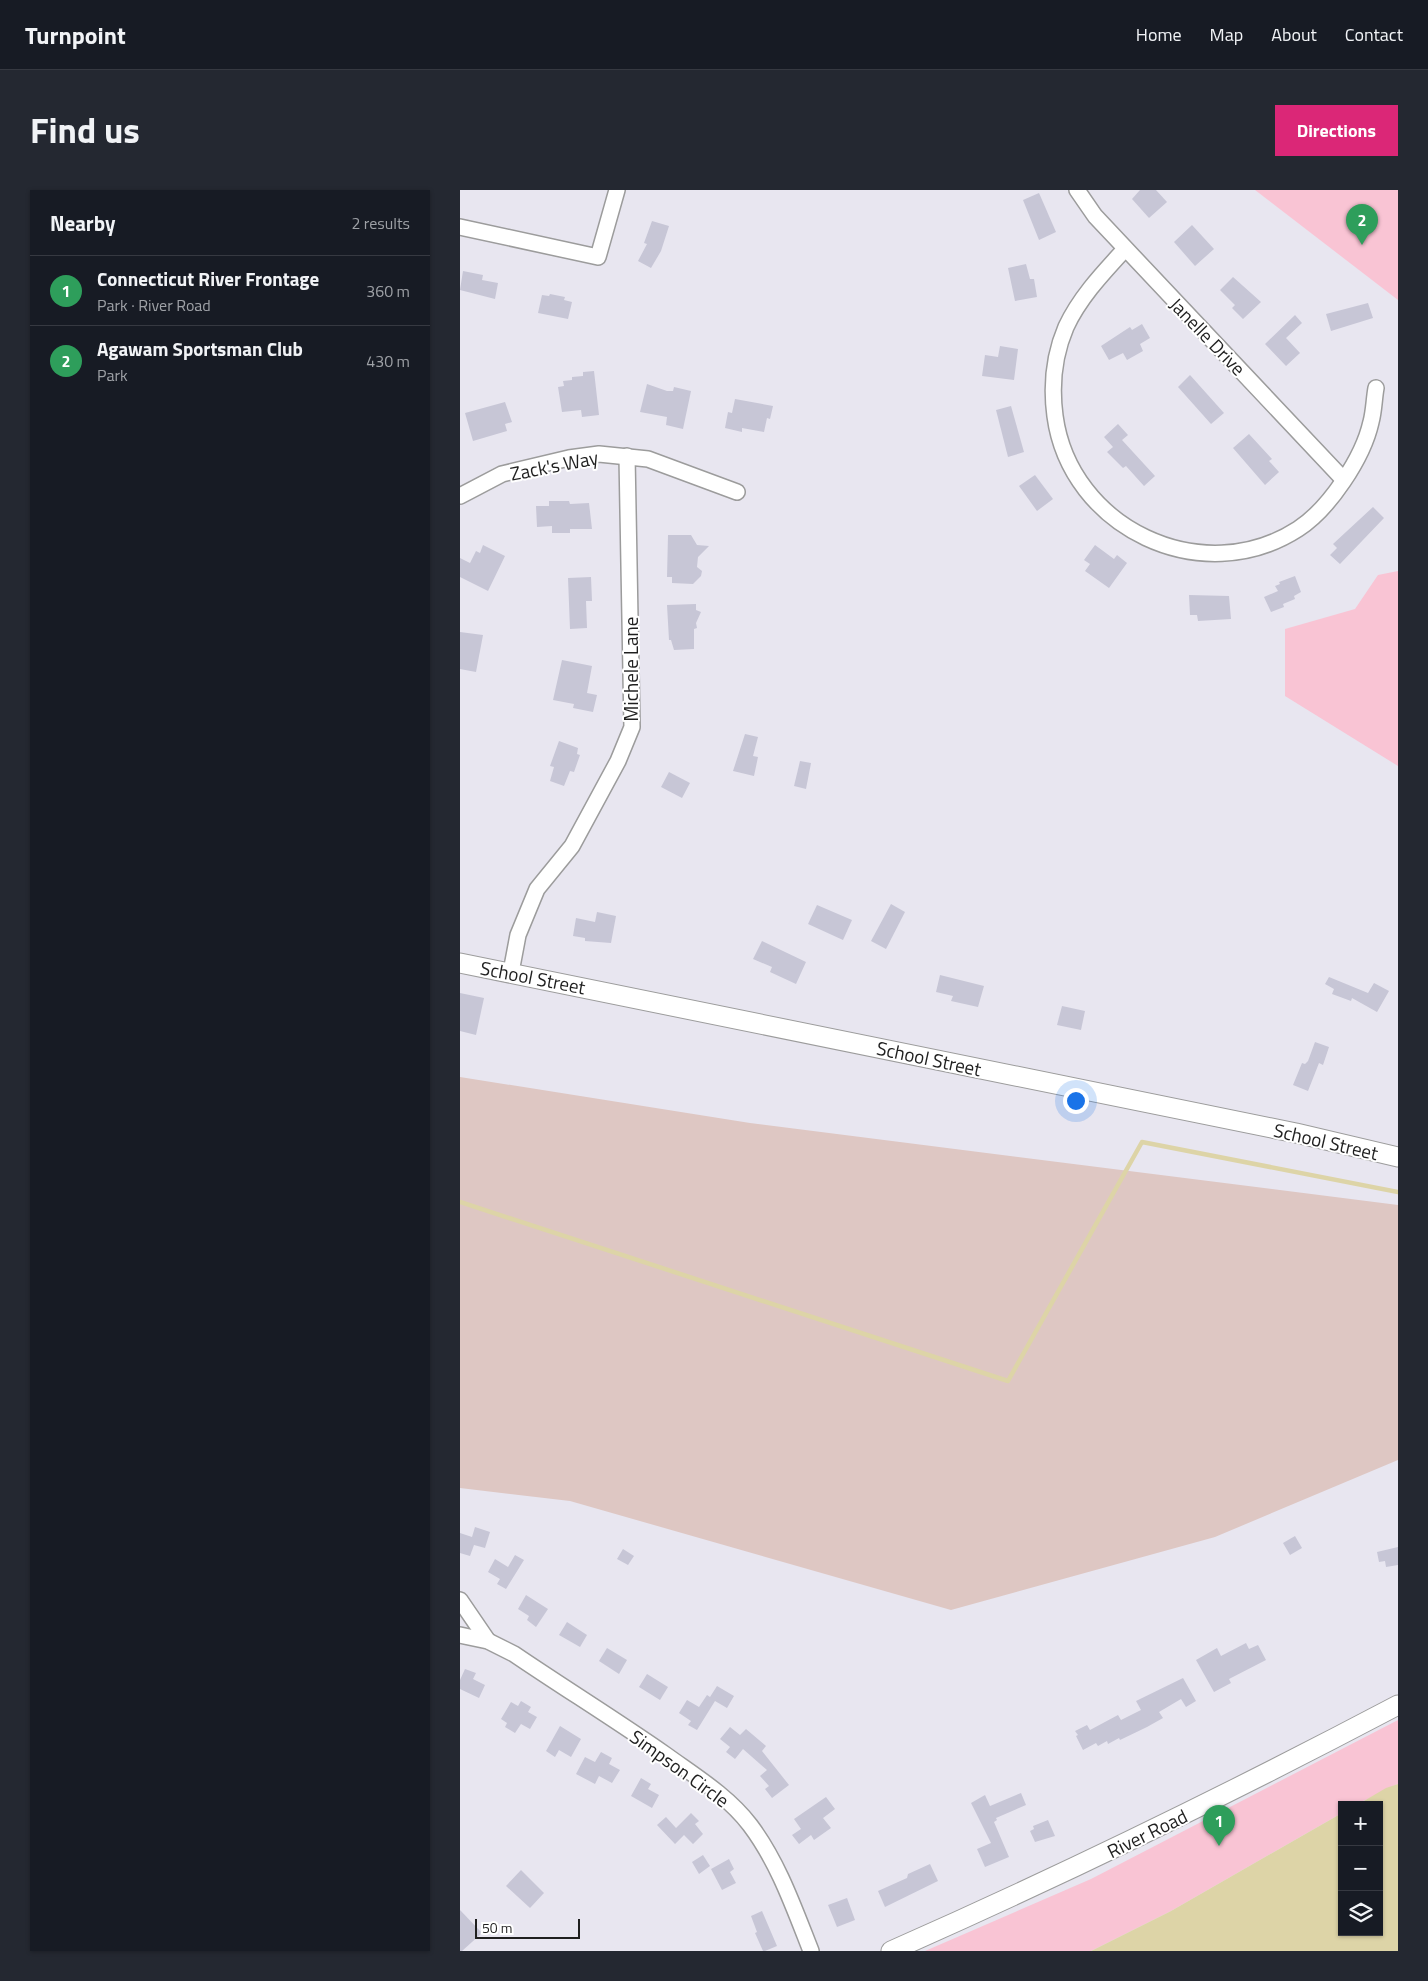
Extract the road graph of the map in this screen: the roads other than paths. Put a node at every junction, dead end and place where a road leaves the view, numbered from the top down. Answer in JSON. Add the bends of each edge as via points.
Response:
{"nodes":[{"id":1,"x":617,"y":190,"type":"edge"},
{"id":2,"x":1077,"y":190,"type":"edge"},
{"id":3,"x":460,"y":227,"type":"edge"},
{"id":4,"x":1125,"y":249,"type":"junction"},
{"id":5,"x":1376,"y":388,"type":"dead end"},
{"id":6,"x":627,"y":456,"type":"junction"},
{"id":7,"x":1343,"y":479,"type":"junction"},
{"id":8,"x":737,"y":492,"type":"dead end"},
{"id":9,"x":460,"y":496,"type":"edge"},
{"id":10,"x":460,"y":963,"type":"edge"},
{"id":11,"x":510,"y":972,"type":"junction"},
{"id":12,"x":1398,"y":1157,"type":"edge"},
{"id":13,"x":460,"y":1600,"type":"edge"},
{"id":14,"x":460,"y":1635,"type":"edge"},
{"id":15,"x":488,"y":1641,"type":"junction"},
{"id":16,"x":1398,"y":1705,"type":"edge"},
{"id":17,"x":811,"y":1951,"type":"edge"},
{"id":18,"x":891,"y":1951,"type":"edge"}],
"edges":[{"from":1,"to":3,"type":"street","via":[[598,258]]},
{"from":2,"to":4,"type":"street","name":"Janelle Drive","via":[[1094,216]]},
{"from":4,"to":7,"type":"street","name":"Janelle Drive"},
{"from":4,"to":7,"type":"street","via":[[1097,280],[1071,317],[1054,372],[1053,402],[1061,444],[1073,470],[1100,506],[1137,534],[1166,546],[1190,551],[1235,552],[1271,543],[1298,530],[1322,508]]},
{"from":5,"to":7,"type":"street","via":[[1371,422],[1363,446]]},
{"from":6,"to":8,"type":"street","name":"Zack's Way","via":[[667,464]]},
{"from":6,"to":9,"type":"street","name":"Zack's Way","via":[[599,454],[569,458],[502,474]]},
{"from":6,"to":11,"type":"street","name":"Michele Lane","via":[[632,727],[618,762],[572,846],[537,889],[518,935]]},
{"from":10,"to":11,"type":"street","name":"School Street"},
{"from":11,"to":12,"type":"street","name":"School Street","via":[[1296,1133]]},
{"from":13,"to":15,"type":"street","name":"Simpson Circle"},
{"from":14,"to":15,"type":"street","name":"Simpson Circle"},
{"from":15,"to":17,"type":"street","name":"Simpson Circle","via":[[514,1654],[640,1738],[707,1784],[737,1810],[773,1862]]},
{"from":16,"to":18,"type":"street","name":"River Road","via":[[1103,1855]]}]}
